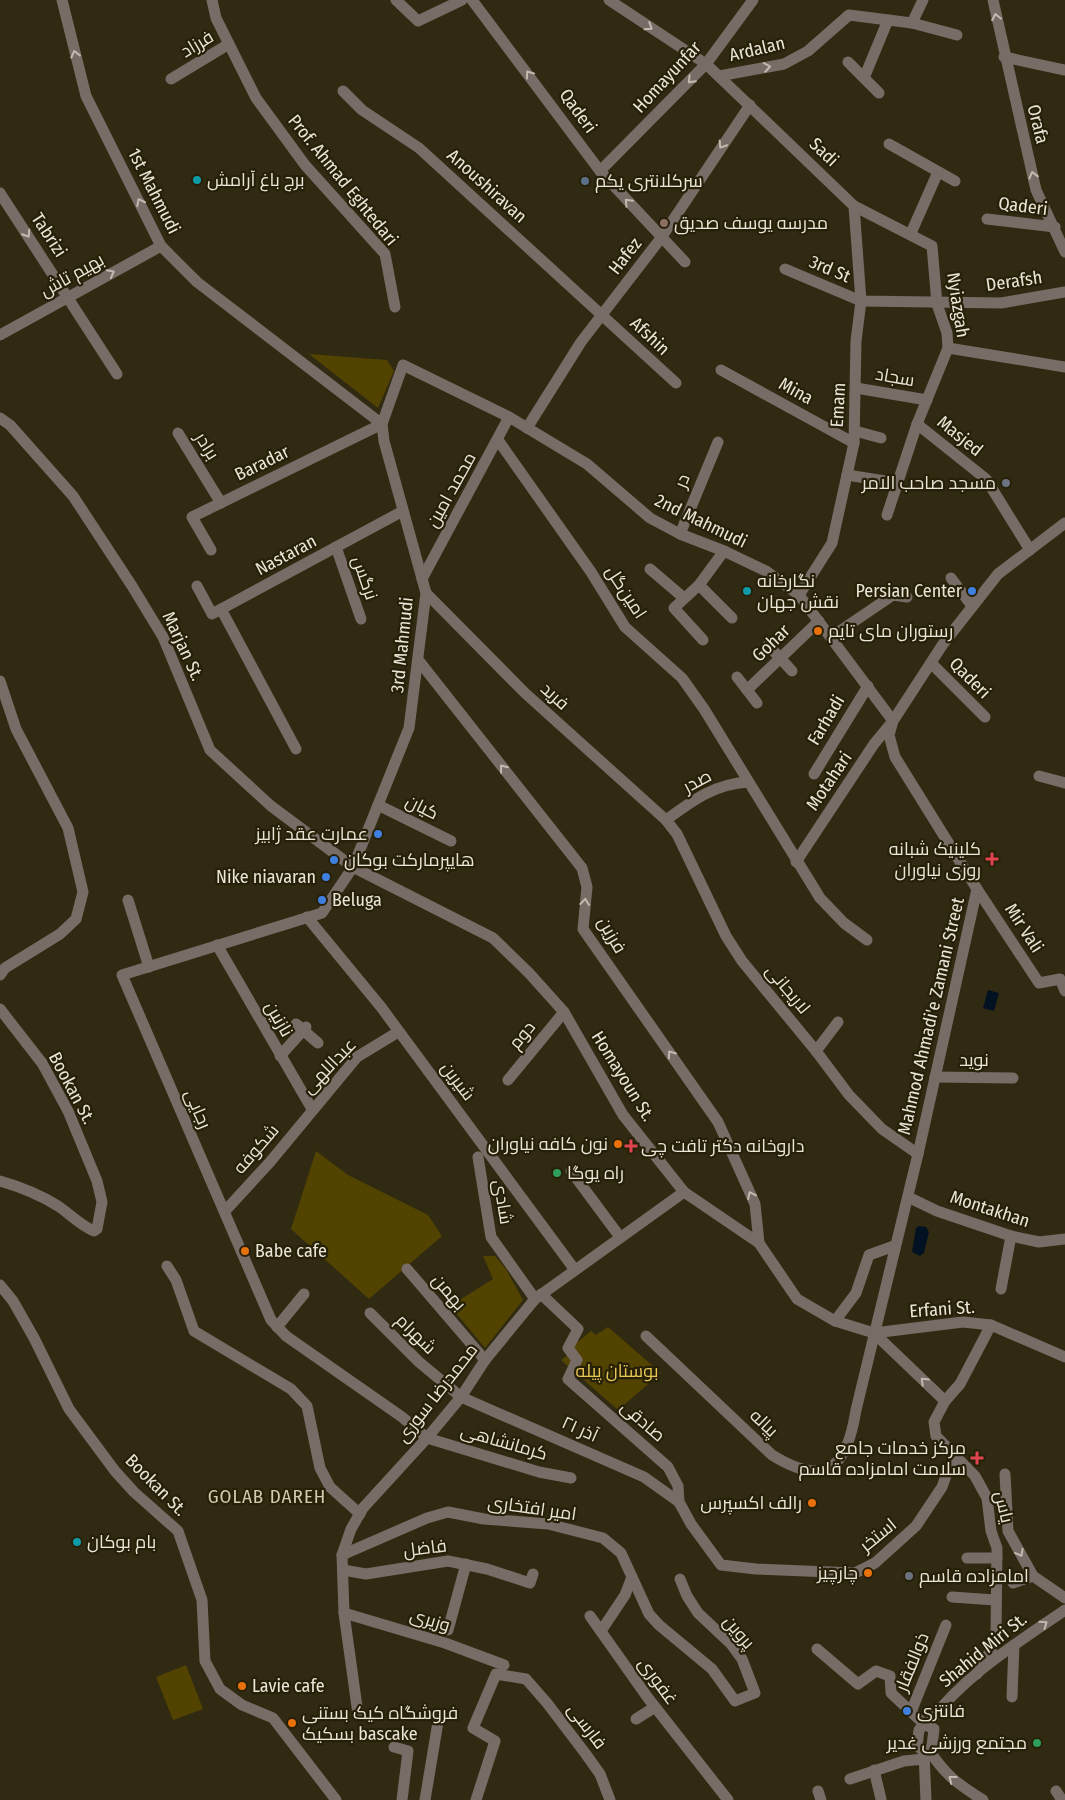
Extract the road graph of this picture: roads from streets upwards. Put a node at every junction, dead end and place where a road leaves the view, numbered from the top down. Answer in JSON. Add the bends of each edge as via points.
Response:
{"nodes":[{"id":1,"x":62,"y":0,"type":"edge"},
{"id":2,"x":212,"y":0,"type":"edge"},
{"id":3,"x":396,"y":0,"type":"edge"},
{"id":4,"x":462,"y":0,"type":"edge"},
{"id":5,"x":472,"y":0,"type":"edge"},
{"id":6,"x":609,"y":0,"type":"edge"},
{"id":7,"x":753,"y":0,"type":"edge"},
{"id":8,"x":923,"y":0,"type":"edge"},
{"id":9,"x":993,"y":0,"type":"edge"},
{"id":10,"x":888,"y":20,"type":"junction"},
{"id":11,"x":912,"y":23,"type":"junction"},
{"id":12,"x":957,"y":35,"type":"dead end"},
{"id":13,"x":229,"y":44,"type":"junction"},
{"id":14,"x":1004,"y":57,"type":"junction"},
{"id":15,"x":848,"y":62,"type":"dead end"},
{"id":16,"x":706,"y":64,"type":"junction"},
{"id":17,"x":1065,"y":70,"type":"edge"},
{"id":18,"x":719,"y":76,"type":"junction"},
{"id":19,"x":864,"y":78,"type":"junction"},
{"id":20,"x":171,"y":79,"type":"dead end"},
{"id":21,"x":343,"y":91,"type":"dead end"},
{"id":22,"x":879,"y":93,"type":"dead end"},
{"id":23,"x":750,"y":105,"type":"junction"},
{"id":24,"x":889,"y":144,"type":"dead end"},
{"id":25,"x":600,"y":172,"type":"junction"},
{"id":26,"x":938,"y":172,"type":"junction"},
{"id":27,"x":955,"y":181,"type":"dead end"},
{"id":28,"x":0,"y":193,"type":"edge"},
{"id":29,"x":854,"y":206,"type":"junction"},
{"id":30,"x":987,"y":220,"type":"dead end"},
{"id":31,"x":1055,"y":228,"type":"junction"},
{"id":32,"x":912,"y":233,"type":"junction"},
{"id":33,"x":661,"y":238,"type":"junction"},
{"id":34,"x":162,"y":246,"type":"junction"},
{"id":35,"x":932,"y":246,"type":"joint"},
{"id":36,"x":1065,"y":252,"type":"edge"},
{"id":37,"x":685,"y":262,"type":"dead end"},
{"id":38,"x":785,"y":269,"type":"dead end"},
{"id":39,"x":1065,"y":292,"type":"edge"},
{"id":40,"x":68,"y":297,"type":"junction"},
{"id":41,"x":861,"y":301,"type":"junction"},
{"id":42,"x":937,"y":304,"type":"junction"},
{"id":43,"x":395,"y":307,"type":"dead end"},
{"id":44,"x":602,"y":314,"type":"junction"},
{"id":45,"x":0,"y":336,"type":"edge"},
{"id":46,"x":948,"y":348,"type":"junction"},
{"id":47,"x":402,"y":365,"type":"joint"},
{"id":48,"x":1065,"y":367,"type":"edge"},
{"id":49,"x":721,"y":370,"type":"dead end"},
{"id":50,"x":117,"y":374,"type":"dead end"},
{"id":51,"x":676,"y":383,"type":"dead end"},
{"id":52,"x":856,"y":388,"type":"junction"},
{"id":53,"x":927,"y":400,"type":"junction"},
{"id":54,"x":509,"y":417,"type":"junction"},
{"id":55,"x":0,"y":418,"type":"edge"},
{"id":56,"x":382,"y":424,"type":"junction"},
{"id":57,"x":918,"y":424,"type":"junction"},
{"id":58,"x":527,"y":428,"type":"junction"},
{"id":59,"x":855,"y":431,"type":"junction"},
{"id":60,"x":178,"y":433,"type":"dead end"},
{"id":61,"x":881,"y":438,"type":"dead end"},
{"id":62,"x":498,"y":440,"type":"junction"},
{"id":63,"x":718,"y":442,"type":"dead end"},
{"id":64,"x":854,"y":444,"type":"junction"},
{"id":65,"x":847,"y":475,"type":"junction"},
{"id":66,"x":898,"y":483,"type":"junction"},
{"id":67,"x":221,"y":502,"type":"junction"},
{"id":68,"x":403,"y":511,"type":"junction"},
{"id":69,"x":887,"y":515,"type":"dead end"},
{"id":70,"x":1065,"y":523,"type":"edge"},
{"id":71,"x":680,"y":534,"type":"junction"},
{"id":72,"x":336,"y":547,"type":"junction"},
{"id":73,"x":211,"y":550,"type":"dead end"},
{"id":74,"x":1030,"y":550,"type":"junction"},
{"id":75,"x":724,"y":551,"type":"junction"},
{"id":76,"x":650,"y":569,"type":"dead end"},
{"id":77,"x":950,"y":578,"type":"dead end"},
{"id":78,"x":422,"y":579,"type":"junction"},
{"id":79,"x":699,"y":585,"type":"junction"},
{"id":80,"x":198,"y":586,"type":"dead end"},
{"id":81,"x":426,"y":593,"type":"junction"},
{"id":82,"x":799,"y":595,"type":"junction"},
{"id":83,"x":907,"y":596,"type":"dead end"},
{"id":84,"x":684,"y":598,"type":"junction"},
{"id":85,"x":972,"y":606,"type":"junction"},
{"id":86,"x":221,"y":609,"type":"junction"},
{"id":87,"x":732,"y":618,"type":"dead end"},
{"id":88,"x":361,"y":619,"type":"dead end"},
{"id":89,"x":819,"y":621,"type":"junction"},
{"id":90,"x":831,"y":637,"type":"junction"},
{"id":91,"x":703,"y":640,"type":"dead end"},
{"id":92,"x":768,"y":645,"type":"dead end"},
{"id":93,"x":781,"y":658,"type":"junction"},
{"id":94,"x":419,"y":661,"type":"junction"},
{"id":95,"x":931,"y":663,"type":"junction"},
{"id":96,"x":792,"y":671,"type":"dead end"},
{"id":97,"x":737,"y":677,"type":"dead end"},
{"id":98,"x":0,"y":680,"type":"edge"},
{"id":99,"x":868,"y":686,"type":"junction"},
{"id":100,"x":747,"y":690,"type":"junction"},
{"id":101,"x":757,"y":703,"type":"dead end"},
{"id":102,"x":985,"y":717,"type":"dead end"},
{"id":103,"x":893,"y":721,"type":"junction"},
{"id":104,"x":296,"y":749,"type":"dead end"},
{"id":105,"x":814,"y":774,"type":"dead end"},
{"id":106,"x":1039,"y":776,"type":"dead end"},
{"id":107,"x":748,"y":782,"type":"junction"},
{"id":108,"x":1065,"y":783,"type":"edge"},
{"id":109,"x":378,"y":805,"type":"junction"},
{"id":110,"x":666,"y":820,"type":"junction"},
{"id":111,"x":451,"y":841,"type":"dead end"},
{"id":112,"x":796,"y":862,"type":"junction"},
{"id":113,"x":353,"y":867,"type":"junction"},
{"id":114,"x":977,"y":889,"type":"junction"},
{"id":115,"x":128,"y":900,"type":"dead end"},
{"id":116,"x":307,"y":918,"type":"junction"},
{"id":117,"x":866,"y":940,"type":"dead end"},
{"id":118,"x":217,"y":945,"type":"junction"},
{"id":119,"x":149,"y":966,"type":"junction"},
{"id":120,"x":0,"y":975,"type":"edge"},
{"id":121,"x":1065,"y":991,"type":"edge"},
{"id":122,"x":0,"y":1010,"type":"edge"},
{"id":123,"x":564,"y":1012,"type":"junction"},
{"id":124,"x":838,"y":1022,"type":"dead end"},
{"id":125,"x":398,"y":1032,"type":"junction"},
{"id":126,"x":318,"y":1043,"type":"dead end"},
{"id":127,"x":816,"y":1051,"type":"junction"},
{"id":128,"x":280,"y":1056,"type":"junction"},
{"id":129,"x":935,"y":1078,"type":"junction"},
{"id":130,"x":1013,"y":1078,"type":"dead end"},
{"id":131,"x":508,"y":1080,"type":"dead end"},
{"id":132,"x":312,"y":1109,"type":"junction"},
{"id":133,"x":918,"y":1154,"type":"junction"},
{"id":134,"x":478,"y":1157,"type":"dead end"},
{"id":135,"x":571,"y":1171,"type":"dead end"},
{"id":136,"x":0,"y":1181,"type":"edge"},
{"id":137,"x":684,"y":1192,"type":"junction"},
{"id":138,"x":908,"y":1197,"type":"junction"},
{"id":139,"x":225,"y":1211,"type":"junction"},
{"id":140,"x":1011,"y":1236,"type":"junction"},
{"id":141,"x":620,"y":1237,"type":"junction"},
{"id":142,"x":1065,"y":1239,"type":"edge"},
{"id":143,"x":758,"y":1243,"type":"junction"},
{"id":144,"x":894,"y":1246,"type":"junction"},
{"id":145,"x":167,"y":1266,"type":"dead end"},
{"id":146,"x":407,"y":1269,"type":"dead end"},
{"id":147,"x":575,"y":1270,"type":"junction"},
{"id":148,"x":0,"y":1285,"type":"edge"},
{"id":149,"x":1000,"y":1290,"type":"dead end"},
{"id":150,"x":304,"y":1294,"type":"dead end"},
{"id":151,"x":538,"y":1296,"type":"junction"},
{"id":152,"x":370,"y":1313,"type":"dead end"},
{"id":153,"x":835,"y":1321,"type":"junction"},
{"id":154,"x":991,"y":1325,"type":"junction"},
{"id":155,"x":277,"y":1327,"type":"junction"},
{"id":156,"x":874,"y":1332,"type":"junction"},
{"id":157,"x":646,"y":1336,"type":"dead end"},
{"id":158,"x":1065,"y":1357,"type":"edge"},
{"id":159,"x":485,"y":1360,"type":"junction"},
{"id":160,"x":461,"y":1397,"type":"junction"},
{"id":161,"x":945,"y":1401,"type":"junction"},
{"id":162,"x":427,"y":1438,"type":"junction"},
{"id":163,"x":959,"y":1461,"type":"junction"},
{"id":164,"x":1005,"y":1474,"type":"dead end"},
{"id":165,"x":571,"y":1478,"type":"dead end"},
{"id":166,"x":679,"y":1502,"type":"junction"},
{"id":167,"x":360,"y":1514,"type":"junction"},
{"id":168,"x":991,"y":1531,"type":"junction"},
{"id":169,"x":1008,"y":1531,"type":"junction"},
{"id":170,"x":342,"y":1555,"type":"junction"},
{"id":171,"x":967,"y":1558,"type":"dead end"},
{"id":172,"x":997,"y":1558,"type":"junction"},
{"id":173,"x":466,"y":1564,"type":"junction"},
{"id":174,"x":721,"y":1565,"type":"joint"},
{"id":175,"x":343,"y":1570,"type":"junction"},
{"id":176,"x":533,"y":1574,"type":"dead end"},
{"id":177,"x":1033,"y":1576,"type":"junction"},
{"id":178,"x":632,"y":1577,"type":"junction"},
{"id":179,"x":680,"y":1579,"type":"dead end"},
{"id":180,"x":1013,"y":1583,"type":"dead end"},
{"id":181,"x":952,"y":1596,"type":"dead end"},
{"id":182,"x":1065,"y":1598,"type":"edge"},
{"id":183,"x":995,"y":1600,"type":"junction"},
{"id":184,"x":1065,"y":1610,"type":"edge"},
{"id":185,"x":344,"y":1613,"type":"junction"},
{"id":186,"x":590,"y":1616,"type":"dead end"},
{"id":187,"x":946,"y":1625,"type":"dead end"},
{"id":188,"x":448,"y":1630,"type":"dead end"},
{"id":189,"x":601,"y":1631,"type":"junction"},
{"id":190,"x":1014,"y":1645,"type":"junction"},
{"id":191,"x":817,"y":1649,"type":"dead end"},
{"id":192,"x":504,"y":1665,"type":"dead end"},
{"id":193,"x":977,"y":1674,"type":"junction"},
{"id":194,"x":1012,"y":1697,"type":"dead end"},
{"id":195,"x":735,"y":1701,"type":"joint"},
{"id":196,"x":655,"y":1707,"type":"junction"},
{"id":197,"x":911,"y":1712,"type":"junction"},
{"id":198,"x":358,"y":1714,"type":"dead end"},
{"id":199,"x":439,"y":1716,"type":"dead end"},
{"id":200,"x":636,"y":1719,"type":"dead end"},
{"id":201,"x":926,"y":1724,"type":"junction"},
{"id":202,"x":394,"y":1747,"type":"dead end"},
{"id":203,"x":926,"y":1754,"type":"junction"},
{"id":204,"x":874,"y":1770,"type":"junction"},
{"id":205,"x":850,"y":1779,"type":"dead end"},
{"id":206,"x":881,"y":1798,"type":"dead end"},
{"id":207,"x":336,"y":1800,"type":"edge"},
{"id":208,"x":402,"y":1800,"type":"edge"},
{"id":209,"x":425,"y":1800,"type":"edge"},
{"id":210,"x":476,"y":1800,"type":"edge"},
{"id":211,"x":610,"y":1800,"type":"edge"},
{"id":212,"x":728,"y":1800,"type":"edge"},
{"id":213,"x":926,"y":1800,"type":"edge"},
{"id":214,"x":983,"y":1800,"type":"edge"}],
"edges":[{"from":34,"to":1,"type":"street","name":"1st Mahmudi","one_way":true,"via":[[86,96]]},
{"from":2,"to":13,"type":"street","name":"Prof. Ahmad Eghtedari","via":[[216,18]]},
{"from":3,"to":4,"type":"street","via":[[418,21]]},
{"from":25,"to":5,"type":"street","name":"Qaderi","one_way":true},
{"from":6,"to":16,"type":"street","name":"Sadi","one_way":true},
{"from":7,"to":16,"type":"street","name":"Homayunfar"},
{"from":8,"to":11,"type":"street"},
{"from":14,"to":9,"type":"street","name":"Orafa","one_way":true},
{"from":10,"to":11,"type":"street","name":"Ardalan"},
{"from":18,"to":10,"type":"street","name":"Ardalan","one_way":true,"via":[[784,64],[808,51],[849,15]]},
{"from":10,"to":19,"type":"street"},
{"from":11,"to":12,"type":"street","name":"Ardalan"},
{"from":13,"to":20,"type":"street","name":"فرزاد"},
{"from":13,"to":43,"type":"street","name":"Prof. Ahmad Eghtedari","via":[[256,98],[305,165],[385,254]]},
{"from":14,"to":17,"type":"street"},
{"from":31,"to":14,"type":"street","name":"Orafa","one_way":true,"via":[[1036,190]]},
{"from":15,"to":19,"type":"street"},
{"from":16,"to":18,"type":"street","name":"Sadi"},
{"from":16,"to":25,"type":"street","name":"Homayunfar","one_way":true},
{"from":18,"to":23,"type":"street","name":"Sadi"},
{"from":19,"to":22,"type":"street"},
{"from":21,"to":44,"type":"street","name":"Anoushiravan","via":[[362,110],[419,148]]},
{"from":23,"to":29,"type":"street","name":"Sadi"},
{"from":23,"to":33,"type":"street","name":"Hafez","one_way":true},
{"from":24,"to":26,"type":"street"},
{"from":33,"to":25,"type":"street","name":"Qaderi","one_way":true},
{"from":26,"to":27,"type":"street"},
{"from":26,"to":32,"type":"street"},
{"from":28,"to":40,"type":"street","name":"Tabrizi","one_way":true},
{"from":29,"to":32,"type":"street","name":"Sadi"},
{"from":29,"to":41,"type":"street","name":"Emam"},
{"from":30,"to":31,"type":"street","name":"Qaderi"},
{"from":31,"to":36,"type":"street","name":"Orafa"},
{"from":32,"to":35,"type":"street","name":"Sadi"},
{"from":33,"to":37,"type":"street","name":"Qaderi"},
{"from":33,"to":44,"type":"street","name":"Hafez"},
{"from":40,"to":34,"type":"street","name":"بهیم تاش","one_way":true},
{"from":34,"to":56,"type":"street","name":"1st Mahmudi","via":[[197,282]]},
{"from":35,"to":42,"type":"street","name":"Nyiazgah"},
{"from":38,"to":41,"type":"street","name":"3rd St"},
{"from":39,"to":42,"type":"street","name":"Derafsh","via":[[1001,303]]},
{"from":40,"to":45,"type":"street","name":"بهیم تاش"},
{"from":40,"to":50,"type":"street","name":"Tabrizi"},
{"from":41,"to":42,"type":"street","name":"Derafsh"},
{"from":41,"to":52,"type":"street","name":"Emam","via":[[856,341]]},
{"from":42,"to":46,"type":"street","name":"Nyiazgah","via":[[947,333]]},
{"from":44,"to":51,"type":"street","name":"Afshin"},
{"from":44,"to":58,"type":"street","name":"Hafez"},
{"from":46,"to":48,"type":"street"},
{"from":46,"to":53,"type":"street","name":"Nyiazgah"},
{"from":47,"to":54,"type":"street","name":"2nd Mahmudi"},
{"from":47,"to":56,"type":"street","name":"3rd Mahmudi"},
{"from":49,"to":64,"type":"street","name":"Mina"},
{"from":52,"to":53,"type":"street","name":"سجاد"},
{"from":52,"to":59,"type":"street","name":"Emam"},
{"from":53,"to":57,"type":"street","name":"Nyiazgah"},
{"from":54,"to":58,"type":"street","name":"2nd Mahmudi"},
{"from":54,"to":62,"type":"street","name":"محمد امین"},
{"from":55,"to":113,"type":"street","name":"Marjan St.","via":[[10,425],[73,496],[132,586],[163,637],[210,750],[271,806]]},
{"from":56,"to":67,"type":"street","name":"Baradar"},
{"from":56,"to":68,"type":"street","name":"3rd Mahmudi"},
{"from":57,"to":66,"type":"street","name":"Nyiazgah"},
{"from":57,"to":74,"type":"street","name":"Masjed","via":[[986,479]]},
{"from":58,"to":71,"type":"street","name":"2nd Mahmudi","via":[[587,464],[636,508]]},
{"from":59,"to":61,"type":"street"},
{"from":59,"to":64,"type":"street","name":"Emam"},
{"from":60,"to":67,"type":"street","name":"برادر"},
{"from":62,"to":78,"type":"street","name":"محمد امین"},
{"from":62,"to":107,"type":"street","name":"امین‌گل","via":[[591,572],[624,627],[682,678],[704,708]]},
{"from":63,"to":71,"type":"street","name":"در"},
{"from":64,"to":65,"type":"street","name":"Emam"},
{"from":65,"to":66,"type":"street"},
{"from":65,"to":82,"type":"street","name":"Emam","via":[[832,543]]},
{"from":66,"to":69,"type":"street","name":"Nyiazgah"},
{"from":67,"to":73,"type":"street","name":"Baradar","via":[[192,517]]},
{"from":68,"to":72,"type":"street","name":"Nastaran"},
{"from":68,"to":78,"type":"street","name":"3rd Mahmudi"},
{"from":70,"to":74,"type":"street"},
{"from":71,"to":75,"type":"street","name":"2nd Mahmudi"},
{"from":72,"to":86,"type":"street","name":"Nastaran"},
{"from":72,"to":88,"type":"street","name":"نرگس"},
{"from":74,"to":85,"type":"street","via":[[998,574]]},
{"from":75,"to":79,"type":"street"},
{"from":75,"to":82,"type":"street","name":"2nd Mahmudi","via":[[766,572]]},
{"from":76,"to":84,"type":"street"},
{"from":77,"to":85,"type":"street"},
{"from":78,"to":81,"type":"street","name":"3rd Mahmudi"},
{"from":79,"to":84,"type":"street"},
{"from":79,"to":87,"type":"street"},
{"from":80,"to":86,"type":"street","via":[[211,613]]},
{"from":81,"to":94,"type":"street","name":"3rd Mahmudi"},
{"from":81,"to":110,"type":"street","name":"فرید","via":[[525,693]]},
{"from":82,"to":89,"type":"street","name":"2nd Mahmudi"},
{"from":83,"to":90,"type":"street","via":[[893,594]]},
{"from":84,"to":91,"type":"street","via":[[676,604],[675,612]]},
{"from":85,"to":95,"type":"street"},
{"from":86,"to":104,"type":"street"},
{"from":89,"to":90,"type":"street","name":"2nd Mahmudi"},
{"from":89,"to":93,"type":"street","name":"Gohar"},
{"from":90,"to":99,"type":"street","name":"2nd Mahmudi"},
{"from":92,"to":93,"type":"street"},
{"from":93,"to":96,"type":"street"},
{"from":93,"to":100,"type":"street","name":"Gohar"},
{"from":94,"to":109,"type":"street","name":"3rd Mahmudi","via":[[409,728]]},
{"from":143,"to":94,"type":"street","name":"فرزین","one_way":true,"via":[[755,1204],[718,1122],[583,929],[587,887],[582,868]]},
{"from":95,"to":102,"type":"street","name":"Qaderi"},
{"from":95,"to":103,"type":"street"},
{"from":97,"to":100,"type":"street"},
{"from":98,"to":120,"type":"street","via":[[16,729],[68,828],[82,892],[76,919],[60,934]]},
{"from":99,"to":103,"type":"street","name":"2nd Mahmudi"},
{"from":99,"to":105,"type":"street","name":"Farhadi"},
{"from":100,"to":101,"type":"street"},
{"from":103,"to":112,"type":"street","name":"Motahari","via":[[874,744]]},
{"from":103,"to":114,"type":"street","name":"Mahmod Ahmadi'e Zamani Street","via":[[889,735],[895,757]]},
{"from":106,"to":108,"type":"street"},
{"from":107,"to":110,"type":"street","name":"صدر","via":[[731,783],[702,794]]},
{"from":107,"to":112,"type":"street","name":"امین‌گل"},
{"from":109,"to":111,"type":"street","name":"کیان"},
{"from":109,"to":113,"type":"street","name":"3rd Mahmudi"},
{"from":110,"to":127,"type":"street","name":"لاریجانی","via":[[742,961]]},
{"from":112,"to":117,"type":"street","name":"امین‌گل","via":[[820,898]]},
{"from":113,"to":116,"type":"street","name":"رجایی","via":[[322,914]]},
{"from":113,"to":123,"type":"street","name":"Homayoun St.","via":[[493,938]]},
{"from":114,"to":121,"type":"street","name":"Mir Vali","via":[[1039,983],[1060,979]]},
{"from":114,"to":129,"type":"street","name":"Mahmod Ahmadi'e Zamani Street"},
{"from":115,"to":119,"type":"street"},
{"from":116,"to":118,"type":"street","name":"رجایی"},
{"from":116,"to":125,"type":"street","name":"شیرین"},
{"from":118,"to":119,"type":"street","name":"رجایی"},
{"from":118,"to":128,"type":"street","name":"نازنین"},
{"from":119,"to":139,"type":"street","name":"رجایی","via":[[122,975]]},
{"from":122,"to":136,"type":"street","name":"Bookan St.","via":[[42,1063],[68,1111],[97,1182],[102,1207],[97,1229],[88,1228],[26,1188]]},
{"from":123,"to":131,"type":"street","name":"دوم"},
{"from":123,"to":137,"type":"street","name":"Homayoun St.","via":[[623,1115]]},
{"from":124,"to":127,"type":"street"},
{"from":125,"to":132,"type":"street","name":"عبداللهی","via":[[361,1053]]},
{"from":125,"to":147,"type":"street","name":"شیرین"},
{"from":126,"to":128,"type":"street","via":[[302,1027]]},
{"from":127,"to":133,"type":"street","name":"لاریجانی","via":[[869,1116]]},
{"from":128,"to":132,"type":"street","name":"نازنین"},
{"from":129,"to":130,"type":"street","name":"نوید"},
{"from":129,"to":133,"type":"street","name":"Mahmod Ahmadi'e Zamani Street"},
{"from":132,"to":139,"type":"street","name":"شکوفه"},
{"from":133,"to":138,"type":"street","name":"Mahmod Ahmadi'e Zamani Street"},
{"from":134,"to":151,"type":"street","name":"شادی","via":[[491,1237]]},
{"from":135,"to":141,"type":"street"},
{"from":137,"to":141,"type":"street","name":"محمدرضا سوری"},
{"from":137,"to":143,"type":"street","name":"Homayoun St."},
{"from":138,"to":140,"type":"street","name":"Montakhan"},
{"from":138,"to":144,"type":"street","name":"Mahmod Ahmadi'e Zamani Street"},
{"from":139,"to":155,"type":"street","name":"رجایی","via":[[271,1320]]},
{"from":140,"to":142,"type":"street","name":"Montakhan","via":[[1039,1242]]},
{"from":140,"to":149,"type":"street"},
{"from":141,"to":147,"type":"street","name":"محمدرضا سوری"},
{"from":143,"to":153,"type":"street","name":"Homayoun St.","via":[[796,1299]]},
{"from":144,"to":153,"type":"street","via":[[869,1255],[856,1293]]},
{"from":144,"to":156,"type":"street","name":"Mahmod Ahmadi'e Zamani Street"},
{"from":145,"to":167,"type":"street","via":[[176,1280],[194,1331],[291,1389],[307,1406],[320,1468],[330,1487]]},
{"from":146,"to":159,"type":"street","name":"بهمن"},
{"from":147,"to":151,"type":"street","name":"محمدرضا سوری"},
{"from":148,"to":207,"type":"street","name":"Bookan St.","via":[[34,1338],[69,1409],[115,1471],[178,1531],[202,1600],[206,1662],[220,1689],[242,1704],[273,1718]]},
{"from":150,"to":155,"type":"street"},
{"from":151,"to":159,"type":"street","name":"محمدرضا سوری"},
{"from":151,"to":166,"type":"street","name":"صادقی","via":[[578,1329],[568,1348],[577,1360],[568,1379],[668,1467],[678,1486]]},
{"from":152,"to":160,"type":"street","name":"شهرام","via":[[419,1362]]},
{"from":153,"to":156,"type":"street","name":"Homayoun St."},
{"from":154,"to":156,"type":"street","name":"Erfani St.","via":[[963,1322]]},
{"from":154,"to":158,"type":"street","name":"Erfani St."},
{"from":154,"to":161,"type":"street","name":"یاس","via":[[960,1384]]},
{"from":155,"to":162,"type":"street","name":"رجایی"},
{"from":156,"to":157,"type":"street","name":"پیاله","via":[[852,1436],[832,1467],[815,1472],[795,1468],[772,1455]]},
{"from":161,"to":156,"type":"street","one_way":true},
{"from":159,"to":160,"type":"street","name":"محمدرضا سوری"},
{"from":160,"to":162,"type":"street","name":"محمدرضا سوری"},
{"from":160,"to":166,"type":"street","name":"۲۱ آذر","via":[[644,1477]]},
{"from":161,"to":163,"type":"street","name":"یاس","via":[[934,1422],[936,1436]]},
{"from":162,"to":165,"type":"street","name":"کرمانشاهی","via":[[539,1472]]},
{"from":162,"to":167,"type":"street","name":"محمدرضا سوری"},
{"from":163,"to":168,"type":"street","name":"یاس","via":[[975,1476],[987,1498]]},
{"from":163,"to":174,"type":"street","name":"استخر","via":[[947,1473],[942,1488],[916,1526],[875,1563],[855,1573]]},
{"from":164,"to":169,"type":"street"},
{"from":166,"to":174,"type":"street","name":"صادقی"},
{"from":167,"to":170,"type":"street","name":"محمدرضا سوری"},
{"from":168,"to":169,"type":"street"},
{"from":168,"to":172,"type":"street","name":"یاس"},
{"from":169,"to":177,"type":"street","one_way":true},
{"from":170,"to":175,"type":"street","name":"محمدرضا سوری"},
{"from":170,"to":178,"type":"street","name":"امیر افتخاری","via":[[448,1512],[484,1519],[548,1524],[604,1538],[621,1553]]},
{"from":171,"to":172,"type":"street"},
{"from":172,"to":183,"type":"street","name":"یاس"},
{"from":173,"to":175,"type":"street","name":"فاضل","via":[[448,1561],[366,1574]]},
{"from":173,"to":176,"type":"street","name":"فاضل","via":[[530,1583]]},
{"from":173,"to":188,"type":"street"},
{"from":175,"to":185,"type":"street","name":"محمدرضا سوری"},
{"from":177,"to":180,"type":"street"},
{"from":177,"to":182,"type":"street"},
{"from":178,"to":189,"type":"street","via":[[625,1596]]},
{"from":178,"to":195,"type":"street","name":"امیر افتخاری","via":[[649,1614],[712,1669]]},
{"from":179,"to":195,"type":"street","name":"پروین","via":[[698,1613],[742,1659],[755,1693]]},
{"from":181,"to":183,"type":"street"},
{"from":183,"to":193,"type":"street","name":"یاس","via":[[996,1632],[992,1648]]},
{"from":190,"to":184,"type":"street","name":"Shahid Miri St.","one_way":true},
{"from":185,"to":192,"type":"street","name":"وزیری","via":[[445,1643]]},
{"from":185,"to":198,"type":"street","name":"محمدرضا سوری"},
{"from":186,"to":189,"type":"street","name":"غفوری"},
{"from":187,"to":197,"type":"street","name":"ذوالفقار"},
{"from":189,"to":196,"type":"street","name":"غفوری"},
{"from":190,"to":193,"type":"street","name":"Shahid Miri St."},
{"from":190,"to":194,"type":"street"},
{"from":191,"to":197,"type":"street","via":[[858,1684],[876,1671],[888,1675],[891,1693]]},
{"from":193,"to":201,"type":"street","name":"Shahid Miri St."},
{"from":196,"to":200,"type":"street"},
{"from":196,"to":212,"type":"street","name":"غفوری"},
{"from":197,"to":201,"type":"street"},
{"from":199,"to":209,"type":"street"},
{"from":201,"to":203,"type":"street","via":[[919,1730],[917,1742],[918,1748]]},
{"from":202,"to":208,"type":"street","via":[[408,1751]]},
{"from":203,"to":204,"type":"street"},
{"from":203,"to":213,"type":"street"},
{"from":214,"to":203,"type":"street","one_way":true,"via":[[953,1781]]},
{"from":204,"to":205,"type":"street"},
{"from":204,"to":206,"type":"street"},
{"from":210,"to":211,"type":"street","name":"فارسی","via":[[495,1741],[474,1728],[496,1674],[526,1679],[548,1703],[600,1774]]}]}
